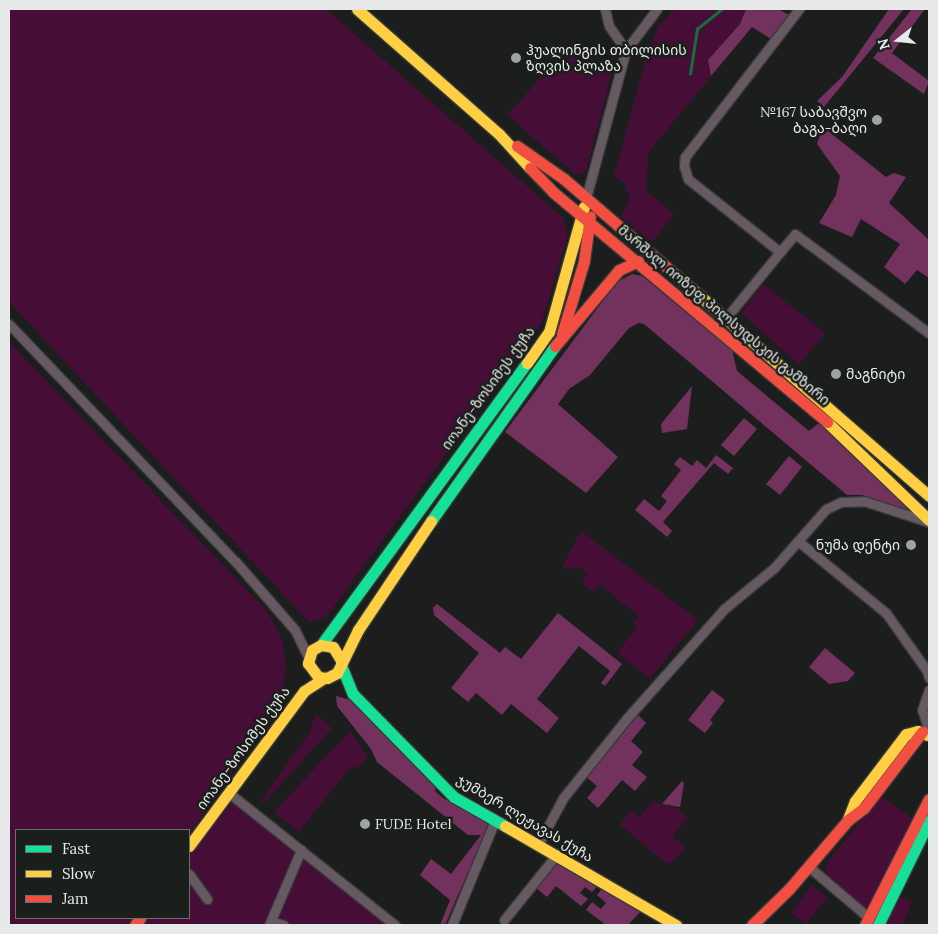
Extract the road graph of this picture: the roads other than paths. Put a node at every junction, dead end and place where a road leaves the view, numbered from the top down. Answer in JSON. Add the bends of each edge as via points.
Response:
{"nodes":[{"id":1,"x":356,"y":9,"type":"edge"},
{"id":2,"x":606,"y":9,"type":"edge"},
{"id":3,"x":657,"y":9,"type":"edge"},
{"id":4,"x":799,"y":9,"type":"edge"},
{"id":5,"x":626,"y":50,"type":"junction"},
{"id":6,"x":499,"y":134,"type":"junction"},
{"id":7,"x":586,"y":198,"type":"junction"},
{"id":8,"x":586,"y":218,"type":"junction"},
{"id":9,"x":780,"y":252,"type":"junction"},
{"id":10,"x":638,"y":261,"type":"junction"},
{"id":11,"x":726,"y":318,"type":"junction"},
{"id":12,"x":9,"y":324,"type":"edge"},
{"id":13,"x":717,"y":328,"type":"junction"},
{"id":14,"x":929,"y":333,"type":"edge"},
{"id":15,"x":543,"y":339,"type":"junction"},
{"id":16,"x":557,"y":343,"type":"junction"},
{"id":17,"x":929,"y":496,"type":"edge"},
{"id":18,"x":929,"y":521,"type":"edge"},
{"id":19,"x":798,"y":541,"type":"junction"},
{"id":20,"x":295,"y":630,"type":"junction"},
{"id":21,"x":320,"y":645,"type":"junction"},
{"id":22,"x":308,"y":660,"type":"junction"},
{"id":23,"x":342,"y":664,"type":"junction"},
{"id":24,"x":326,"y":678,"type":"junction"},
{"id":25,"x":929,"y":678,"type":"edge"},
{"id":26,"x":929,"y":690,"type":"edge"},
{"id":27,"x":304,"y":691,"type":"junction"},
{"id":28,"x":353,"y":694,"type":"junction"},
{"id":29,"x":926,"y":735,"type":"edge"},
{"id":30,"x":229,"y":792,"type":"junction"},
{"id":31,"x":929,"y":799,"type":"edge"},
{"id":32,"x":495,"y":820,"type":"junction"},
{"id":33,"x":924,"y":824,"type":"edge"},
{"id":34,"x":539,"y":844,"type":"junction"},
{"id":35,"x":190,"y":845,"type":"edge"},
{"id":36,"x":301,"y":850,"type":"junction"},
{"id":37,"x":557,"y":854,"type":"junction"},
{"id":38,"x":808,"y":866,"type":"junction"},
{"id":39,"x":190,"y":875,"type":"edge"},
{"id":40,"x":207,"y":899,"type":"dead end"},
{"id":41,"x":874,"y":919,"type":"edge"},
{"id":42,"x":504,"y":920,"type":"dead end"},
{"id":43,"x":270,"y":923,"type":"edge"},
{"id":44,"x":283,"y":925,"type":"edge"},
{"id":45,"x":395,"y":925,"type":"edge"},
{"id":46,"x":452,"y":925,"type":"edge"},
{"id":47,"x":676,"y":925,"type":"edge"},
{"id":48,"x":752,"y":925,"type":"edge"}],
"edges":[{"from":1,"to":6,"type":"street","name":"მარშალ იოზეფ პილსუდსკის გამზირი"},
{"from":2,"to":5,"type":"street","via":[[609,26]]},
{"from":3,"to":5,"type":"street"},
{"from":4,"to":9,"type":"street","via":[[689,150],[684,166],[688,179]]},
{"from":5,"to":7,"type":"street"},
{"from":6,"to":7,"type":"street","name":"მარშალ იოზეფ პილსუდსკის გამზირი","via":[[545,164]]},
{"from":6,"to":8,"type":"street","name":"მარშალ იოზეფ პილსუდსკის გამზირი","via":[[553,192]]},
{"from":7,"to":8,"type":"street","name":"იოანე-ზოსიმეს ქუჩა"},
{"from":7,"to":11,"type":"street","name":"მარშალ იოზეფ პილსუდსკის გამზირი"},
{"from":8,"to":10,"type":"street","name":"მარშალ იოზეფ პილსუდსკის გამზირი"},
{"from":8,"to":15,"type":"street","name":"იოანე-ზოსიმეს ქუჩა"},
{"from":8,"to":16,"type":"street","name":"იოანე-ზოსიმეს ქუჩა","via":[[584,261]]},
{"from":9,"to":11,"type":"street"},
{"from":9,"to":14,"type":"street","via":[[795,234]]},
{"from":10,"to":13,"type":"street","name":"მარშალ იოზეფ პილსუდსკის გამზირი"},
{"from":10,"to":16,"type":"street","name":"იოანე-ზოსიმეს ქუჩა","via":[[619,270]]},
{"from":11,"to":13,"type":"street"},
{"from":11,"to":17,"type":"street","name":"მარშალ იოზეფ პილსუდსკის გამზირი","via":[[831,406]]},
{"from":12,"to":20,"type":"street","via":[[236,562]]},
{"from":13,"to":18,"type":"street","name":"მარშალ იოზეფ პილსუდსკის გამზირი","via":[[852,443]]},
{"from":15,"to":16,"type":"street"},
{"from":15,"to":21,"type":"street","name":"იოანე-ზოსიმეს ქუჩა"},
{"from":16,"to":23,"type":"street","name":"იოანე-ზოსიმეს ქუჩა","via":[[402,561]]},
{"from":18,"to":19,"type":"street","via":[[896,514],[872,503],[841,502],[822,512]]},
{"from":19,"to":25,"type":"street","via":[[886,613],[927,670]]},
{"from":19,"to":34,"type":"street","via":[[774,568],[724,609],[632,712],[563,798]]},
{"from":20,"to":21,"type":"street"},
{"from":20,"to":22,"type":"street","via":[[305,645]]},
{"from":21,"to":22,"type":"street"},
{"from":21,"to":23,"type":"street","via":[[333,647]]},
{"from":22,"to":24,"type":"street","via":[[314,675]]},
{"from":22,"to":27,"type":"street","name":"იოანე-ზოსიმეს ქუჩა"},
{"from":23,"to":24,"type":"street","via":[[337,673]]},
{"from":23,"to":28,"type":"street","name":"ჯუმბერ ლეჟავას ქუჩა"},
{"from":24,"to":27,"type":"street","name":"იოანე-ზოსიმეს ქუჩა"},
{"from":24,"to":28,"type":"street","name":"ჯუმბერ ლეჟავას ქუჩა"},
{"from":26,"to":29,"type":"street","via":[[922,710],[929,730]]},
{"from":27,"to":30,"type":"street","name":"იოანე-ზოსიმეს ქუჩა"},
{"from":28,"to":32,"type":"street","name":"ჯუმბერ ლეჟავას ქუჩა","via":[[454,796]]},
{"from":29,"to":38,"type":"street","via":[[864,808],[848,820]]},
{"from":30,"to":35,"type":"street","name":"იოანე-ზოსიმეს ქუჩა"},
{"from":30,"to":36,"type":"street"},
{"from":31,"to":33,"type":"street"},
{"from":32,"to":34,"type":"street","name":"ჯუმბერ ლეჟავას ქუჩა"},
{"from":32,"to":46,"type":"street"},
{"from":33,"to":41,"type":"street"},
{"from":34,"to":37,"type":"street","name":"ჯუმბერ ლეჟავას ქუჩა"},
{"from":36,"to":43,"type":"street"},
{"from":36,"to":45,"type":"street"},
{"from":37,"to":42,"type":"street"},
{"from":37,"to":47,"type":"street","name":"ჯუმბერ ლეჟავას ქუჩა"},
{"from":38,"to":41,"type":"street"},
{"from":38,"to":48,"type":"street"},
{"from":39,"to":40,"type":"street"},
{"from":43,"to":44,"type":"street"}]}
